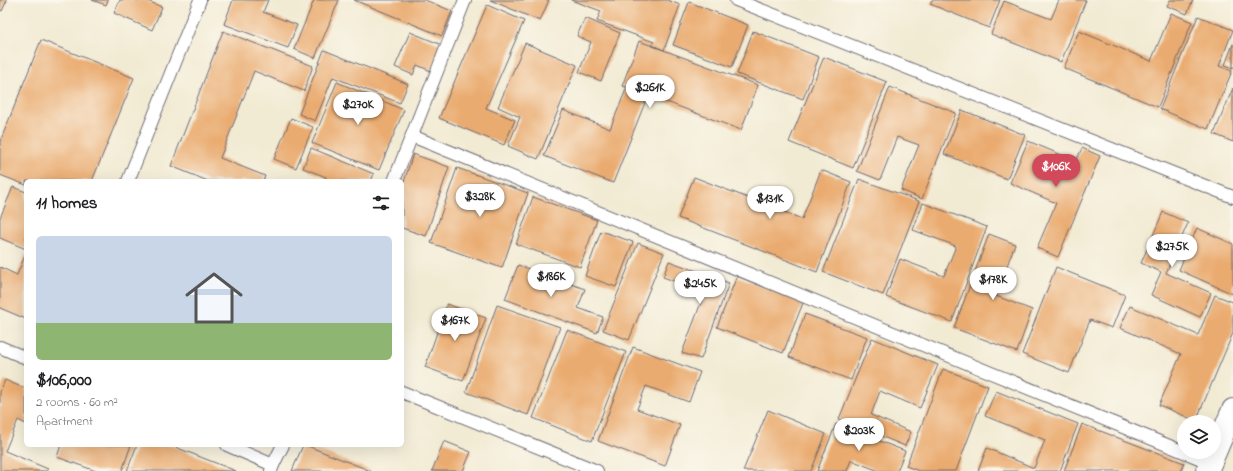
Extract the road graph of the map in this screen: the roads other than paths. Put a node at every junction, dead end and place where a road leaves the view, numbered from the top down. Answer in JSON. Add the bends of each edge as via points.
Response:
{"nodes":[{"id":1,"x":200,"y":0,"type":"edge"},
{"id":2,"x":465,"y":0,"type":"edge"},
{"id":3,"x":736,"y":0,"type":"edge"},
{"id":4,"x":412,"y":136,"type":"junction"},
{"id":5,"x":129,"y":179,"type":"edge"},
{"id":6,"x":395,"y":179,"type":"edge"},
{"id":7,"x":1233,"y":198,"type":"edge"},
{"id":8,"x":0,"y":347,"type":"edge"},
{"id":9,"x":24,"y":357,"type":"edge"},
{"id":10,"x":404,"y":393,"type":"edge"},
{"id":11,"x":1233,"y":410,"type":"edge"},
{"id":12,"x":231,"y":447,"type":"edge"},
{"id":13,"x":282,"y":447,"type":"edge"},
{"id":14,"x":1209,"y":467,"type":"edge"},
{"id":15,"x":272,"y":468,"type":"edge"},
{"id":16,"x":597,"y":471,"type":"edge"}],
"edges":[{"from":1,"to":5,"type":"lane"},
{"from":2,"to":4,"type":"lane"},
{"from":3,"to":7,"type":"lane"},
{"from":4,"to":6,"type":"lane"},
{"from":4,"to":14,"type":"lane"},
{"from":8,"to":9,"type":"lane"},
{"from":10,"to":16,"type":"lane"},
{"from":11,"to":14,"type":"street"},
{"from":12,"to":15,"type":"lane"},
{"from":13,"to":15,"type":"lane"}]}
